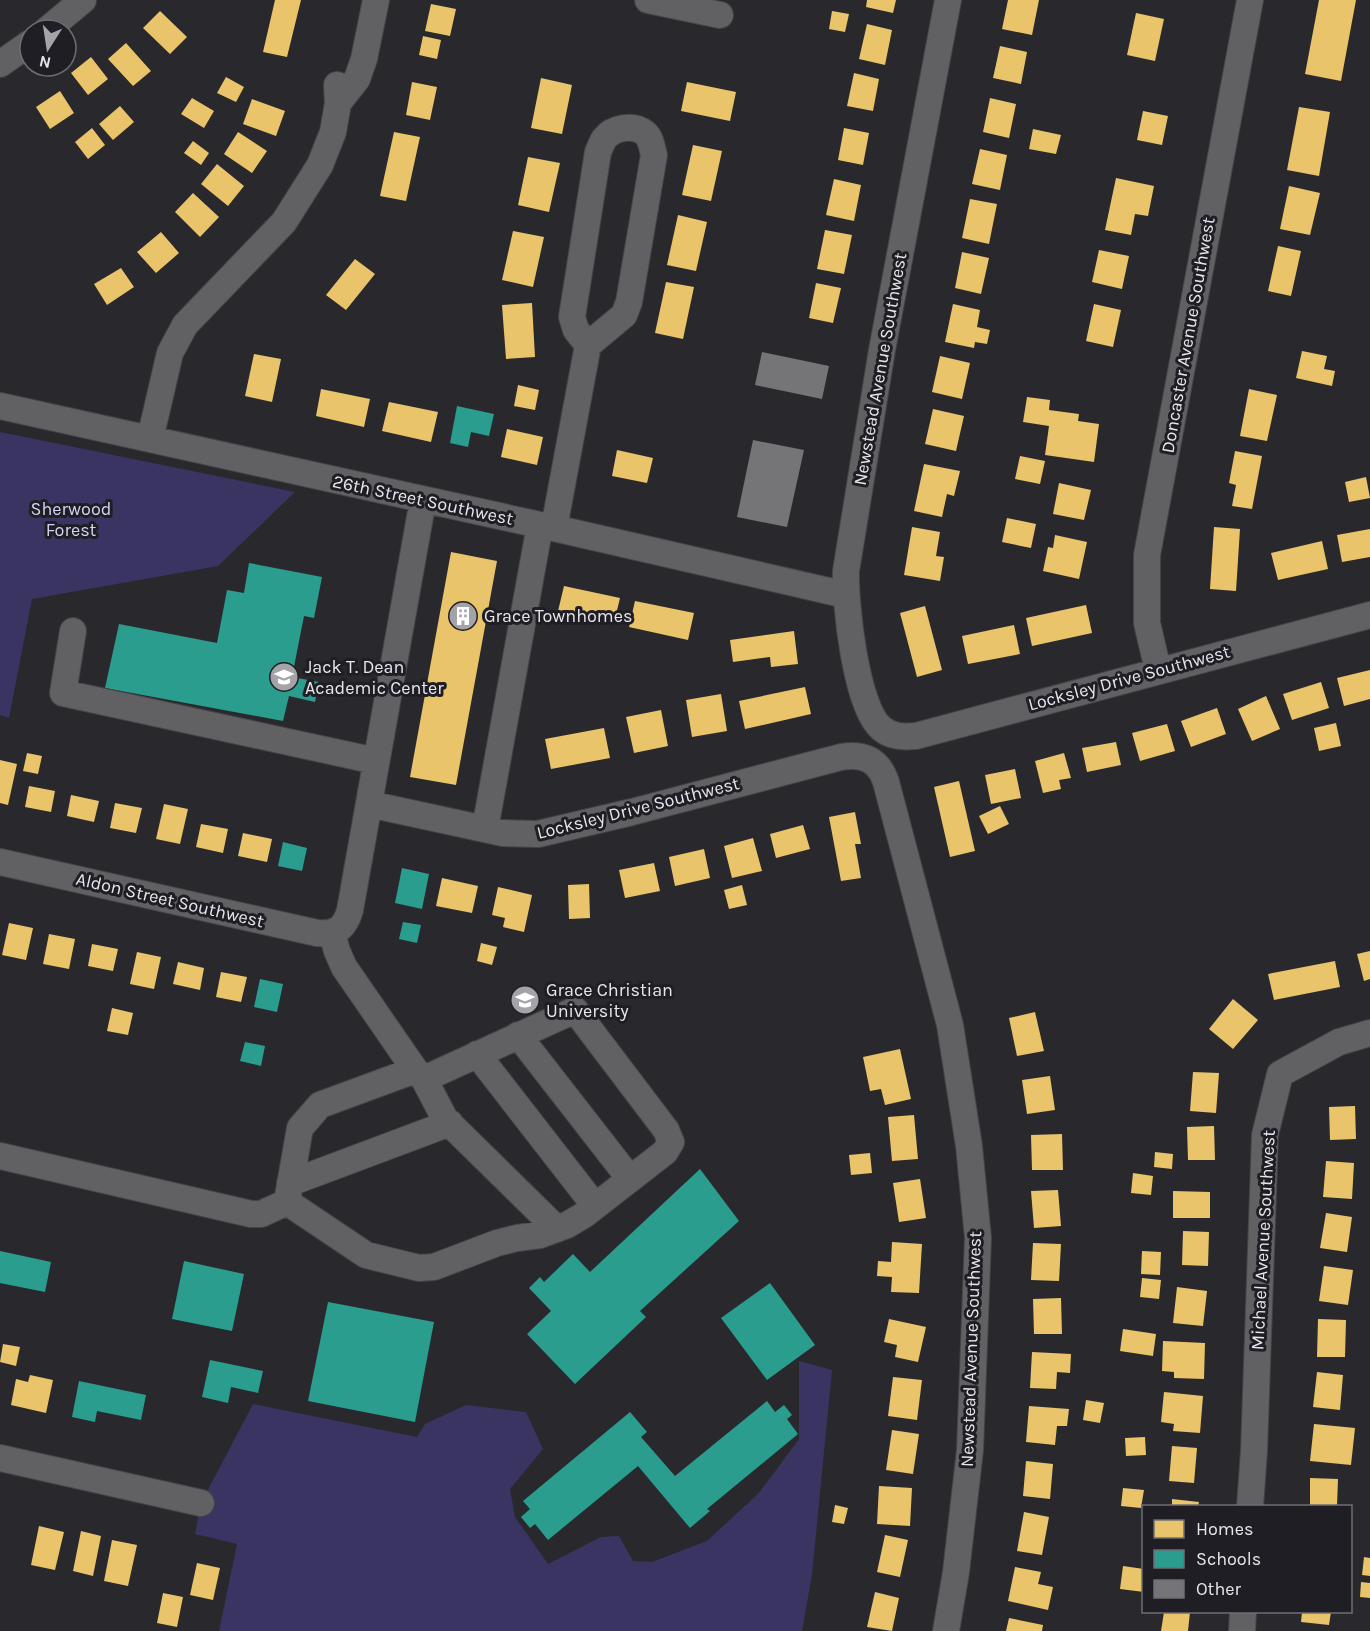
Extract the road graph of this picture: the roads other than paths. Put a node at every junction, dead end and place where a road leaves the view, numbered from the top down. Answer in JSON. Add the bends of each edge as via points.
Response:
{"nodes":[{"id":1,"x":83,"y":0,"type":"edge"},
{"id":2,"x":376,"y":0,"type":"edge"},
{"id":3,"x":648,"y":0,"type":"edge"},
{"id":4,"x":948,"y":0,"type":"edge"},
{"id":5,"x":1250,"y":0,"type":"edge"},
{"id":6,"x":720,"y":15,"type":"dead end"},
{"id":7,"x":61,"y":18,"type":"edge"},
{"id":8,"x":18,"y":51,"type":"edge"},
{"id":9,"x":0,"y":64,"type":"edge"},
{"id":10,"x":588,"y":345,"type":"junction"},
{"id":11,"x":0,"y":406,"type":"edge"},
{"id":12,"x":150,"y":439,"type":"junction"},
{"id":13,"x":423,"y":500,"type":"junction"},
{"id":14,"x":547,"y":527,"type":"junction"},
{"id":15,"x":846,"y":595,"type":"junction"},
{"id":16,"x":1370,"y":615,"type":"edge"},
{"id":17,"x":73,"y":631,"type":"dead end"},
{"id":18,"x":1158,"y":670,"type":"junction"},
{"id":19,"x":887,"y":733,"type":"joint"},
{"id":20,"x":869,"y":759,"type":"joint"},
{"id":21,"x":376,"y":761,"type":"junction"},
{"id":22,"x":369,"y":804,"type":"junction"},
{"id":23,"x":485,"y":829,"type":"junction"},
{"id":24,"x":0,"y":862,"type":"edge"},
{"id":25,"x":336,"y":931,"type":"junction"},
{"id":26,"x":1370,"y":1033,"type":"edge"},
{"id":27,"x":518,"y":1035,"type":"junction"},
{"id":28,"x":477,"y":1054,"type":"junction"},
{"id":29,"x":420,"y":1074,"type":"junction"},
{"id":30,"x":450,"y":1124,"type":"junction"},
{"id":31,"x":0,"y":1156,"type":"edge"},
{"id":32,"x":630,"y":1179,"type":"junction"},
{"id":33,"x":288,"y":1192,"type":"junction"},
{"id":34,"x":595,"y":1206,"type":"junction"},
{"id":35,"x":557,"y":1229,"type":"junction"},
{"id":36,"x":0,"y":1458,"type":"edge"},
{"id":37,"x":201,"y":1503,"type":"dead end"},
{"id":38,"x":1250,"y":1505,"type":"edge"},
{"id":39,"x":1243,"y":1613,"type":"edge"},
{"id":40,"x":946,"y":1631,"type":"edge"},
{"id":41,"x":1242,"y":1631,"type":"edge"}],
"edges":[{"from":1,"to":7,"type":"street"},
{"from":2,"to":12,"type":"street","via":[[364,59],[357,79],[337,94],[333,132],[320,165],[284,222],[185,325],[166,364]]},
{"from":3,"to":6,"type":"street"},
{"from":4,"to":15,"type":"street","name":"Newstead Avenue Southwest","via":[[882,350],[851,536]]},
{"from":5,"to":18,"type":"street","name":"Doncaster Avenue Southwest","via":[[1147,555],[1147,623]]},
{"from":8,"to":9,"type":"street"},
{"from":10,"to":10,"type":"street","via":[[624,315],[629,302],[654,155],[645,133],[633,127],[618,129],[605,137],[598,152],[572,317]]},
{"from":10,"to":14,"type":"street"},
{"from":11,"to":12,"type":"street","name":"26th Street Southwest"},
{"from":12,"to":13,"type":"street","name":"26th Street Southwest"},
{"from":13,"to":14,"type":"street","name":"26th Street Southwest"},
{"from":13,"to":21,"type":"street"},
{"from":14,"to":15,"type":"street","name":"26th Street Southwest"},
{"from":14,"to":23,"type":"street"},
{"from":15,"to":19,"type":"street","name":"Newstead Avenue Southwest","via":[[866,705],[875,723]]},
{"from":16,"to":18,"type":"street","name":"Locksley Drive Southwest"},
{"from":17,"to":21,"type":"street","via":[[63,693]]},
{"from":18,"to":19,"type":"street","name":"Locksley Drive Southwest","via":[[916,736]]},
{"from":20,"to":23,"type":"street","name":"Locksley Drive Southwest","via":[[856,755],[841,757],[555,831],[521,834]]},
{"from":20,"to":40,"type":"street","name":"Newstead Avenue Southwest","via":[[881,770],[886,782],[950,1025],[969,1146],[978,1238],[969,1450]]},
{"from":21,"to":22,"type":"street"},
{"from":22,"to":23,"type":"street","name":"Locksley Drive Southwest"},
{"from":22,"to":25,"type":"street","via":[[350,910],[347,921]]},
{"from":24,"to":25,"type":"street","name":"Aldon Street Southwest","via":[[310,931]]},
{"from":25,"to":29,"type":"street","via":[[337,951],[344,968]]},
{"from":26,"to":38,"type":"street","name":"Michael Avenue Southwest","via":[[1339,1042],[1280,1074],[1265,1135]]},
{"from":27,"to":28,"type":"street"},
{"from":27,"to":32,"type":"street"},
{"from":27,"to":32,"type":"street","via":[[575,1010],[670,1136],[669,1148]]},
{"from":28,"to":29,"type":"street"},
{"from":28,"to":34,"type":"street"},
{"from":29,"to":30,"type":"street"},
{"from":29,"to":33,"type":"street","via":[[320,1105],[300,1128]]},
{"from":30,"to":33,"type":"street"},
{"from":30,"to":35,"type":"street"},
{"from":31,"to":33,"type":"street","via":[[251,1214],[261,1214]]},
{"from":32,"to":34,"type":"street"},
{"from":33,"to":35,"type":"street","via":[[366,1255],[419,1268],[435,1267],[508,1240]]},
{"from":34,"to":35,"type":"street"},
{"from":36,"to":37,"type":"street"},
{"from":39,"to":41,"type":"street"}]}
